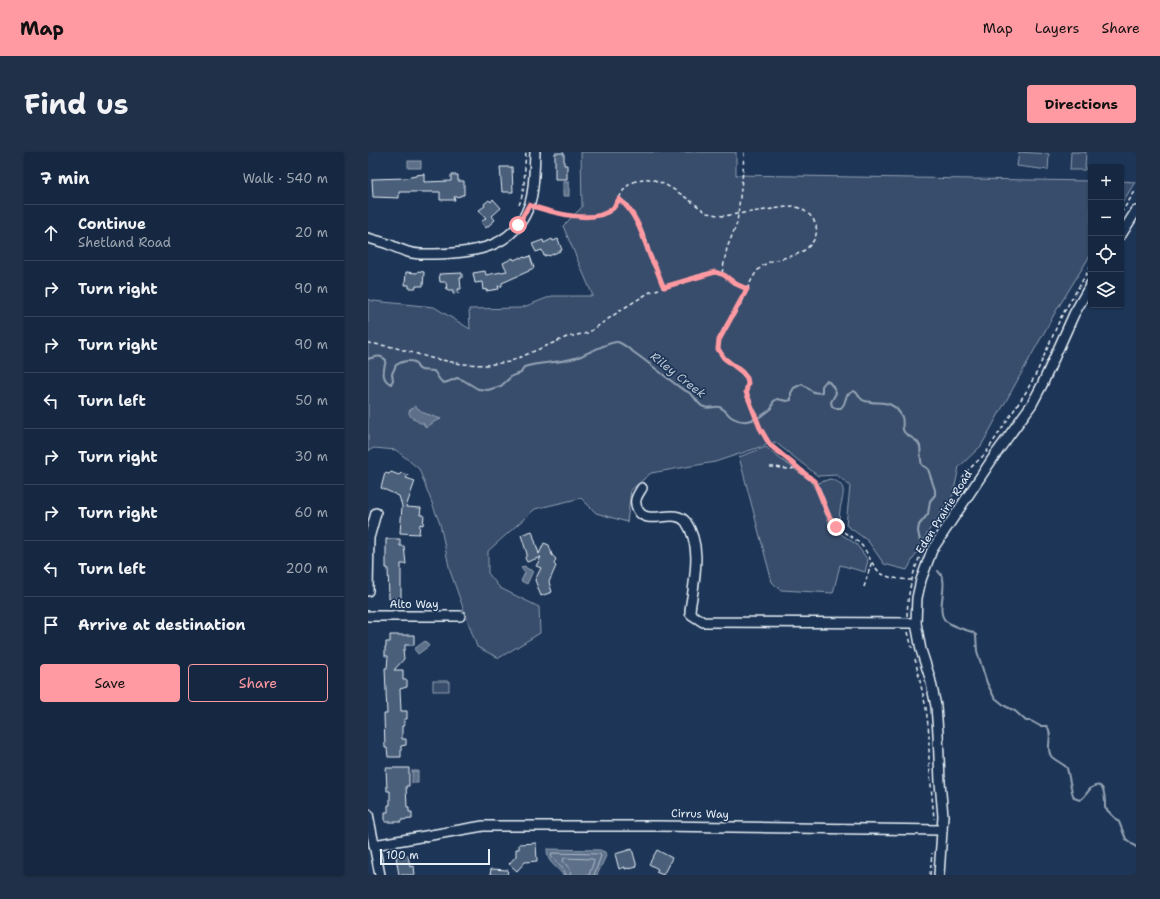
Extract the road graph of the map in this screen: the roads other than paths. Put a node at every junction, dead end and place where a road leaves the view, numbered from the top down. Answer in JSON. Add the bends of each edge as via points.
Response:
{"nodes":[{"id":1,"x":535,"y":152,"type":"edge"},
{"id":2,"x":1136,"y":211,"type":"edge"},
{"id":3,"x":1124,"y":230,"type":"edge"},
{"id":4,"x":368,"y":238,"type":"edge"},
{"id":5,"x":1088,"y":289,"type":"edge"},
{"id":6,"x":642,"y":488,"type":"dead end"},
{"id":7,"x":376,"y":513,"type":"dead end"},
{"id":8,"x":368,"y":591,"type":"edge"},
{"id":9,"x":368,"y":616,"type":"edge"},
{"id":10,"x":460,"y":616,"type":"dead end"},
{"id":11,"x":912,"y":623,"type":"junction"},
{"id":12,"x":368,"y":814,"type":"edge"},
{"id":13,"x":939,"y":830,"type":"junction"},
{"id":14,"x":374,"y":845,"type":"junction"},
{"id":15,"x":380,"y":875,"type":"edge"},
{"id":16,"x":939,"y":875,"type":"edge"}],
"edges":[{"from":1,"to":4,"type":"street","via":[[533,189],[529,205],[518,225],[499,243],[469,251],[419,254]]},
{"from":2,"to":3,"type":"street"},
{"from":5,"to":11,"type":"street","name":"Eden Prairie Road","via":[[1032,404],[994,455],[932,550],[923,572]]},
{"from":6,"to":11,"type":"street","via":[[635,502],[643,516],[680,518],[690,530],[694,541],[696,568],[690,613],[703,622]]},
{"from":7,"to":8,"type":"street","via":[[369,538]]},
{"from":9,"to":10,"type":"street","name":"Alto Way"},
{"from":11,"to":13,"type":"street","name":"Eden Prairie Road","via":[[930,678],[936,706]]},
{"from":12,"to":14,"type":"street"},
{"from":13,"to":14,"type":"street","name":"Cirrus Way","via":[[479,826]]},
{"from":13,"to":16,"type":"street","name":"Eden Prairie Road"},
{"from":14,"to":15,"type":"street"}]}
